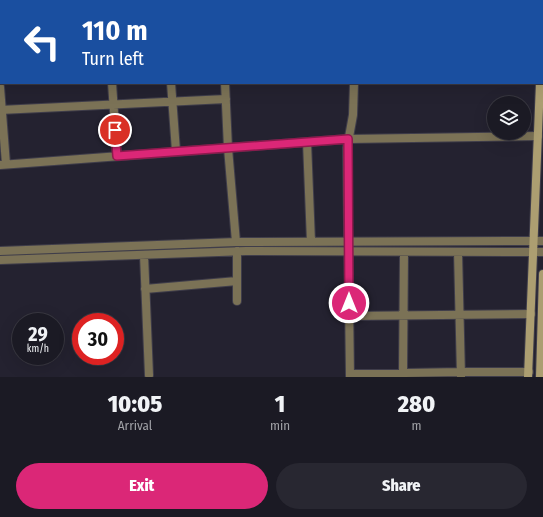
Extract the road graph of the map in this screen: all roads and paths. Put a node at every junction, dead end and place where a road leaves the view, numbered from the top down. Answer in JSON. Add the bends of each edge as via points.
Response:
{"nodes":[{"id":1,"x":112,"y":84,"type":"edge"},
{"id":2,"x":171,"y":84,"type":"edge"},
{"id":3,"x":225,"y":84,"type":"edge"},
{"id":4,"x":353,"y":84,"type":"edge"},
{"id":5,"x":540,"y":84,"type":"edge"},
{"id":6,"x":0,"y":87,"type":"edge"},
{"id":7,"x":226,"y":99,"type":"junction"},
{"id":8,"x":173,"y":102,"type":"junction"},
{"id":9,"x":113,"y":104,"type":"junction"},
{"id":10,"x":1,"y":110,"type":"edge"},
{"id":11,"x":538,"y":136,"type":"junction"},
{"id":12,"x":348,"y":139,"type":"junction"},
{"id":13,"x":307,"y":142,"type":"junction"},
{"id":14,"x":228,"y":148,"type":"junction"},
{"id":15,"x":176,"y":152,"type":"junction"},
{"id":16,"x":117,"y":156,"type":"junction"},
{"id":17,"x":3,"y":164,"type":"edge"},
{"id":18,"x":533,"y":241,"type":"junction"},
{"id":19,"x":543,"y":241,"type":"edge"},
{"id":20,"x":311,"y":242,"type":"junction"},
{"id":21,"x":348,"y":242,"type":"junction"},
{"id":22,"x":237,"y":247,"type":"junction"},
{"id":23,"x":0,"y":251,"type":"edge"},
{"id":24,"x":349,"y":252,"type":"junction"},
{"id":25,"x":404,"y":252,"type":"junction"},
{"id":26,"x":458,"y":252,"type":"junction"},
{"id":27,"x":543,"y":252,"type":"edge"},
{"id":28,"x":533,"y":253,"type":"junction"},
{"id":29,"x":144,"y":255,"type":"junction"},
{"id":30,"x":0,"y":260,"type":"edge"},
{"id":31,"x":543,"y":274,"type":"edge"},
{"id":32,"x":237,"y":281,"type":"junction"},
{"id":33,"x":145,"y":289,"type":"junction"},
{"id":34,"x":237,"y":301,"type":"dead end"},
{"id":35,"x":542,"y":308,"type":"edge"},
{"id":36,"x":460,"y":314,"type":"junction"},
{"id":37,"x":531,"y":314,"type":"junction"},
{"id":38,"x":404,"y":315,"type":"junction"},
{"id":39,"x":349,"y":316,"type":"junction"},
{"id":40,"x":542,"y":359,"type":"edge"},
{"id":41,"x":403,"y":373,"type":"junction"},
{"id":42,"x":461,"y":374,"type":"edge"},
{"id":43,"x":149,"y":375,"type":"dead end"},
{"id":44,"x":528,"y":375,"type":"edge"},
{"id":45,"x":350,"y":376,"type":"edge"},
{"id":46,"x":540,"y":377,"type":"edge"}],
"edges":[{"from":1,"to":9,"type":"street"},
{"from":2,"to":8,"type":"street"},
{"from":3,"to":7,"type":"street"},
{"from":4,"to":12,"type":"street","via":[[353,115]]},
{"from":5,"to":11,"type":"street"},
{"from":6,"to":10,"type":"street"},
{"from":7,"to":8,"type":"street"},
{"from":7,"to":14,"type":"street"},
{"from":8,"to":9,"type":"street"},
{"from":8,"to":15,"type":"street"},
{"from":9,"to":10,"type":"street"},
{"from":9,"to":16,"type":"street"},
{"from":10,"to":17,"type":"street"},
{"from":11,"to":12,"type":"street"},
{"from":11,"to":18,"type":"street"},
{"from":12,"to":13,"type":"street"},
{"from":12,"to":21,"type":"street"},
{"from":13,"to":14,"type":"street"},
{"from":13,"to":20,"type":"street"},
{"from":14,"to":15,"type":"street"},
{"from":14,"to":22,"type":"street"},
{"from":15,"to":16,"type":"street"},
{"from":16,"to":17,"type":"street"},
{"from":18,"to":19,"type":"street"},
{"from":18,"to":21,"type":"street"},
{"from":18,"to":28,"type":"street"},
{"from":20,"to":21,"type":"street"},
{"from":20,"to":22,"type":"street"},
{"from":21,"to":24,"type":"street"},
{"from":22,"to":23,"type":"street"},
{"from":22,"to":24,"type":"street"},
{"from":22,"to":29,"type":"street"},
{"from":22,"to":32,"type":"street"},
{"from":24,"to":25,"type":"street"},
{"from":24,"to":39,"type":"street"},
{"from":25,"to":26,"type":"street"},
{"from":25,"to":38,"type":"street"},
{"from":26,"to":28,"type":"street"},
{"from":26,"to":36,"type":"street"},
{"from":27,"to":28,"type":"street"},
{"from":28,"to":37,"type":"street"},
{"from":29,"to":30,"type":"street"},
{"from":29,"to":33,"type":"street"},
{"from":31,"to":35,"type":"street"},
{"from":32,"to":33,"type":"street"},
{"from":32,"to":34,"type":"street"},
{"from":33,"to":43,"type":"street"},
{"from":35,"to":40,"type":"street"},
{"from":36,"to":37,"type":"street"},
{"from":36,"to":38,"type":"street"},
{"from":36,"to":42,"type":"street"},
{"from":37,"to":44,"type":"street"},
{"from":38,"to":39,"type":"street"},
{"from":38,"to":41,"type":"street"},
{"from":39,"to":45,"type":"street"},
{"from":40,"to":46,"type":"street"},
{"from":41,"to":42,"type":"street"},
{"from":41,"to":45,"type":"street"},
{"from":42,"to":44,"type":"street"}]}
